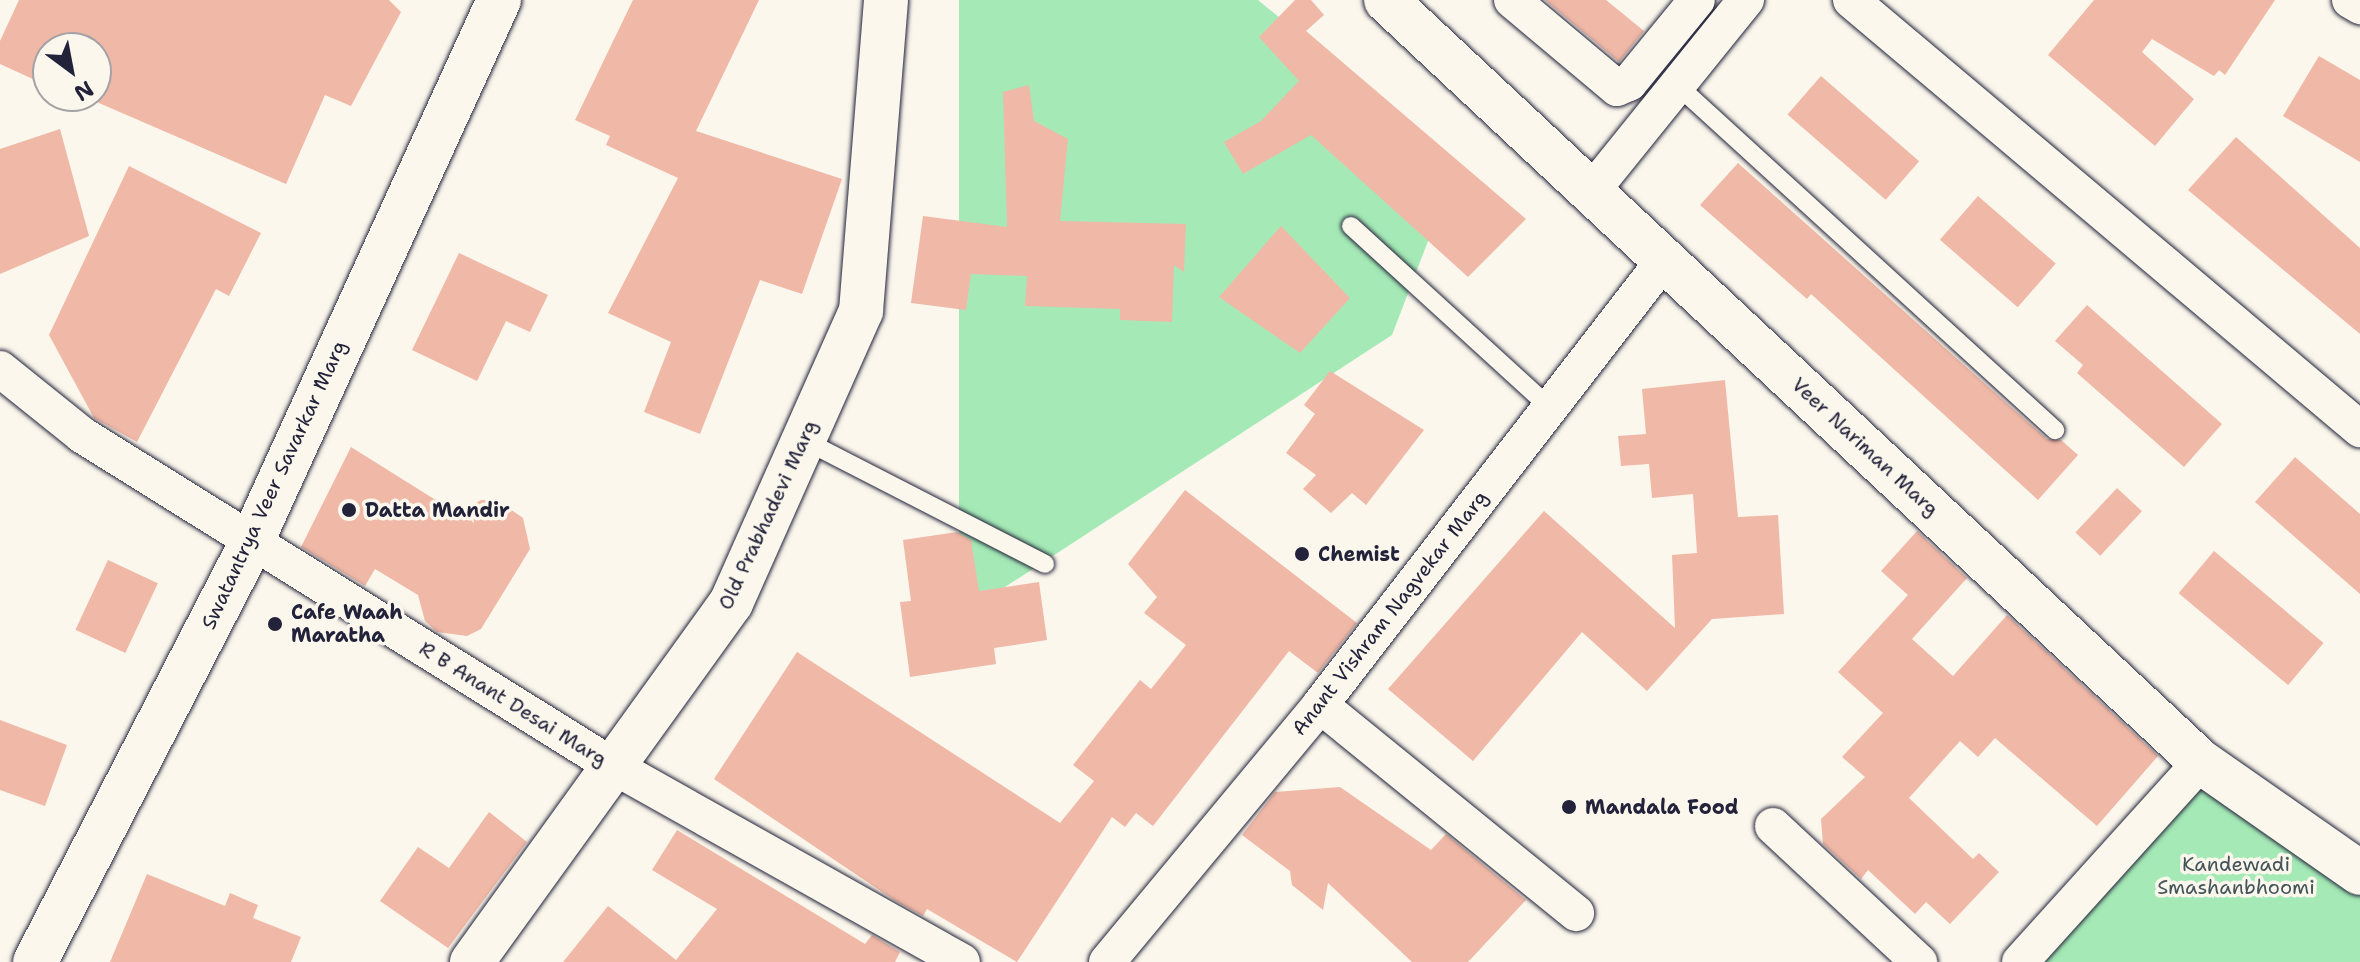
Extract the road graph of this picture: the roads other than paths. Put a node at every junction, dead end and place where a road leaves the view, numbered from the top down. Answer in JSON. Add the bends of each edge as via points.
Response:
{"nodes":[{"id":1,"x":499,"y":0,"type":"edge"},
{"id":2,"x":886,"y":0,"type":"edge"},
{"id":3,"x":1386,"y":0,"type":"edge"},
{"id":4,"x":1512,"y":0,"type":"edge"},
{"id":5,"x":1746,"y":0,"type":"edge"},
{"id":6,"x":1851,"y":0,"type":"edge"},
{"id":7,"x":2350,"y":0,"type":"edge"},
{"id":8,"x":1680,"y":6,"type":"edge"},
{"id":9,"x":2360,"y":6,"type":"edge"},
{"id":10,"x":1708,"y":42,"type":"junction"},
{"id":11,"x":1675,"y":83,"type":"junction"},
{"id":12,"x":1591,"y":192,"type":"junction"},
{"id":13,"x":1351,"y":226,"type":"dead end"},
{"id":14,"x":1665,"y":259,"type":"junction"},
{"id":15,"x":0,"y":369,"type":"edge"},
{"id":16,"x":1550,"y":408,"type":"junction"},
{"id":17,"x":2360,"y":429,"type":"edge"},
{"id":18,"x":2055,"y":430,"type":"dead end"},
{"id":19,"x":804,"y":440,"type":"junction"},
{"id":20,"x":252,"y":541,"type":"junction"},
{"id":21,"x":1045,"y":564,"type":"dead end"},
{"id":22,"x":1320,"y":705,"type":"junction"},
{"id":23,"x":2201,"y":762,"type":"junction"},
{"id":24,"x":613,"y":766,"type":"junction"},
{"id":25,"x":1773,"y":826,"type":"dead end"},
{"id":26,"x":2360,"y":874,"type":"edge"},
{"id":27,"x":1576,"y":913,"type":"dead end"},
{"id":28,"x":35,"y":962,"type":"edge"},
{"id":29,"x":472,"y":962,"type":"edge"},
{"id":30,"x":962,"y":962,"type":"edge"},
{"id":31,"x":1107,"y":962,"type":"edge"},
{"id":32,"x":1919,"y":962,"type":"edge"},
{"id":33,"x":2020,"y":962,"type":"edge"}],
"edges":[{"from":1,"to":20,"type":"street","name":"Swatantrya Veer Savarkar Marg"},
{"from":2,"to":19,"type":"street","name":"Old Prabhadevi Marg","via":[[861,311]]},
{"from":3,"to":12,"type":"street","name":"Veer Nariman Marg"},
{"from":4,"to":8,"type":"street","via":[[1617,88],[1629,83]]},
{"from":5,"to":10,"type":"street"},
{"from":6,"to":17,"type":"street"},
{"from":7,"to":9,"type":"street"},
{"from":8,"to":10,"type":"street"},
{"from":10,"to":11,"type":"street"},
{"from":11,"to":12,"type":"street"},
{"from":11,"to":18,"type":"lane"},
{"from":12,"to":14,"type":"street","name":"Veer Nariman Marg"},
{"from":13,"to":16,"type":"lane"},
{"from":14,"to":16,"type":"street","name":"Anant Vishram Nagvekar Marg"},
{"from":14,"to":23,"type":"street","name":"Veer Nariman Marg"},
{"from":15,"to":20,"type":"street","name":"R B Anant Desai Marg","via":[[82,435]]},
{"from":16,"to":22,"type":"street","name":"Anant Vishram Nagvekar Marg"},
{"from":19,"to":21,"type":"lane"},
{"from":19,"to":24,"type":"street","name":"Old Prabhadevi Marg","via":[[731,603]]},
{"from":20,"to":24,"type":"street","name":"R B Anant Desai Marg"},
{"from":20,"to":28,"type":"street","name":"Swatantrya Veer Savarkar Marg"},
{"from":22,"to":27,"type":"street"},
{"from":22,"to":31,"type":"street","name":"Anant Vishram Nagvekar Marg"},
{"from":23,"to":26,"type":"street","name":"Veer Nariman Marg"},
{"from":23,"to":33,"type":"street"},
{"from":24,"to":29,"type":"street","name":"Old Prabhadevi Marg"},
{"from":24,"to":30,"type":"street","name":"R B Anant Desai Marg"},
{"from":25,"to":32,"type":"street"}]}
